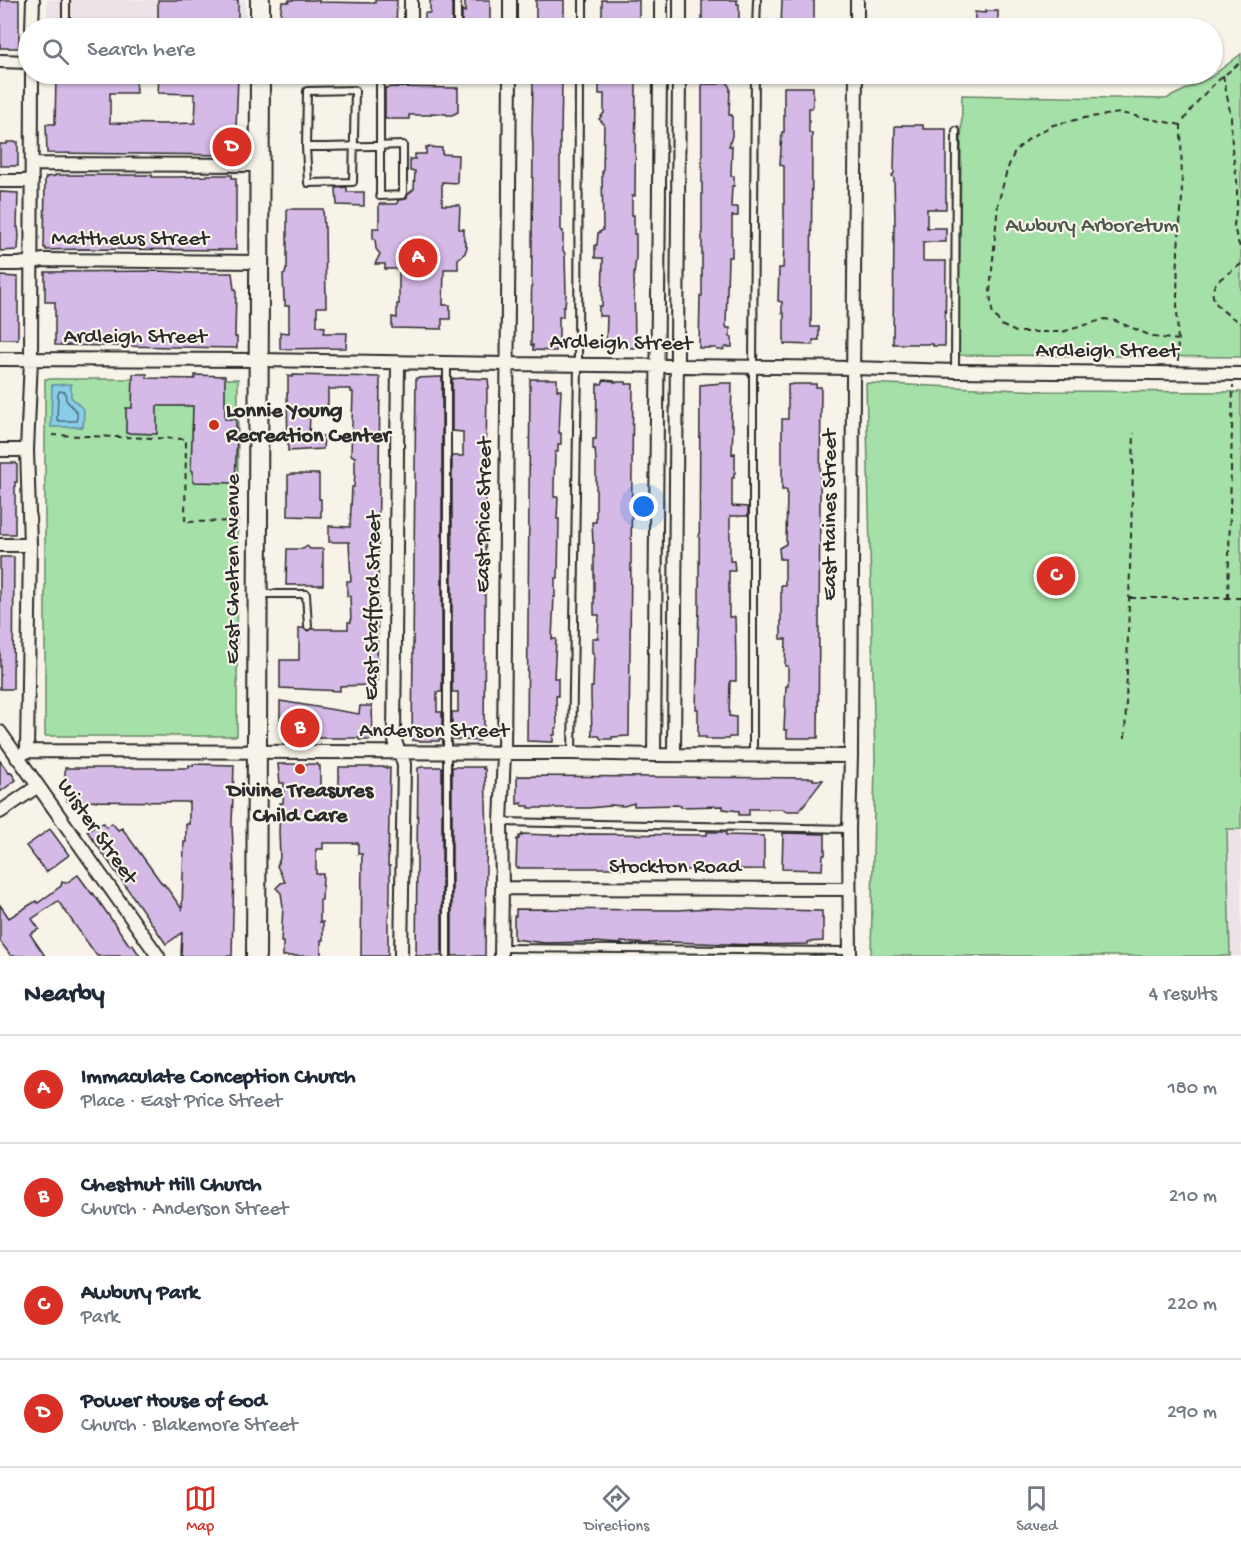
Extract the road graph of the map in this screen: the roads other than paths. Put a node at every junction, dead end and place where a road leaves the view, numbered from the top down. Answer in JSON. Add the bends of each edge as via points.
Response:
{"nodes":[{"id":1,"x":33,"y":0,"type":"edge"},
{"id":2,"x":66,"y":0,"type":"edge"},
{"id":3,"x":260,"y":0,"type":"edge"},
{"id":4,"x":411,"y":0,"type":"edge"},
{"id":5,"x":457,"y":0,"type":"edge"},
{"id":6,"x":510,"y":0,"type":"edge"},
{"id":7,"x":584,"y":0,"type":"edge"},
{"id":8,"x":661,"y":0,"type":"edge"},
{"id":9,"x":680,"y":0,"type":"edge"},
{"id":10,"x":757,"y":0,"type":"edge"},
{"id":11,"x":857,"y":0,"type":"edge"},
{"id":12,"x":32,"y":18,"type":"edge"},
{"id":13,"x":66,"y":18,"type":"edge"},
{"id":14,"x":260,"y":18,"type":"edge"},
{"id":15,"x":411,"y":18,"type":"edge"},
{"id":16,"x":457,"y":18,"type":"edge"},
{"id":17,"x":510,"y":18,"type":"edge"},
{"id":18,"x":583,"y":18,"type":"edge"},
{"id":19,"x":661,"y":18,"type":"edge"},
{"id":20,"x":680,"y":18,"type":"edge"},
{"id":21,"x":756,"y":18,"type":"edge"},
{"id":22,"x":857,"y":18,"type":"edge"},
{"id":23,"x":0,"y":61,"type":"edge"},
{"id":24,"x":18,"y":62,"type":"edge"},
{"id":25,"x":32,"y":84,"type":"edge"},
{"id":26,"x":260,"y":84,"type":"edge"},
{"id":27,"x":380,"y":84,"type":"edge"},
{"id":28,"x":510,"y":84,"type":"edge"},
{"id":29,"x":579,"y":84,"type":"edge"},
{"id":30,"x":660,"y":84,"type":"edge"},
{"id":31,"x":679,"y":84,"type":"edge"},
{"id":32,"x":755,"y":84,"type":"edge"},
{"id":33,"x":856,"y":84,"type":"edge"},
{"id":34,"x":956,"y":131,"type":"dead end"},
{"id":35,"x":353,"y":146,"type":"junction"},
{"id":36,"x":380,"y":146,"type":"junction"},
{"id":37,"x":306,"y":147,"type":"junction"},
{"id":38,"x":32,"y":164,"type":"junction"},
{"id":39,"x":260,"y":165,"type":"junction"},
{"id":40,"x":0,"y":181,"type":"edge"},
{"id":41,"x":32,"y":181,"type":"junction"},
{"id":42,"x":31,"y":262,"type":"junction"},
{"id":43,"x":259,"y":262,"type":"junction"},
{"id":44,"x":0,"y":264,"type":"edge"},
{"id":45,"x":0,"y":359,"type":"edge"},
{"id":46,"x":31,"y":359,"type":"junction"},
{"id":47,"x":259,"y":360,"type":"junction"},
{"id":48,"x":398,"y":363,"type":"junction"},
{"id":49,"x":447,"y":363,"type":"junction"},
{"id":50,"x":507,"y":364,"type":"junction"},
{"id":51,"x":578,"y":364,"type":"junction"},
{"id":52,"x":657,"y":366,"type":"junction"},
{"id":53,"x":677,"y":366,"type":"junction"},
{"id":54,"x":753,"y":367,"type":"junction"},
{"id":55,"x":853,"y":368,"type":"junction"},
{"id":56,"x":955,"y":371,"type":"junction"},
{"id":57,"x":1237,"y":374,"type":"edge"},
{"id":58,"x":0,"y":450,"type":"edge"},
{"id":59,"x":27,"y":450,"type":"junction"},
{"id":60,"x":0,"y":545,"type":"edge"},
{"id":61,"x":30,"y":545,"type":"junction"},
{"id":62,"x":258,"y":594,"type":"junction"},
{"id":63,"x":308,"y":626,"type":"dead end"},
{"id":64,"x":0,"y":732,"type":"edge"},
{"id":65,"x":257,"y":752,"type":"junction"},
{"id":66,"x":399,"y":753,"type":"junction"},
{"id":67,"x":447,"y":753,"type":"junction"},
{"id":68,"x":572,"y":753,"type":"junction"},
{"id":69,"x":22,"y":754,"type":"junction"},
{"id":70,"x":504,"y":754,"type":"junction"},
{"id":71,"x":753,"y":754,"type":"junction"},
{"id":72,"x":654,"y":755,"type":"junction"},
{"id":73,"x":674,"y":755,"type":"junction"},
{"id":74,"x":851,"y":756,"type":"junction"},
{"id":75,"x":38,"y":786,"type":"junction"},
{"id":76,"x":0,"y":812,"type":"edge"},
{"id":77,"x":501,"y":822,"type":"junction"},
{"id":78,"x":849,"y":829,"type":"junction"},
{"id":79,"x":502,"y":888,"type":"junction"},
{"id":80,"x":849,"y":889,"type":"junction"},
{"id":81,"x":501,"y":952,"type":"edge"},
{"id":82,"x":850,"y":953,"type":"edge"},
{"id":83,"x":158,"y":956,"type":"edge"},
{"id":84,"x":256,"y":956,"type":"edge"},
{"id":85,"x":401,"y":956,"type":"edge"},
{"id":86,"x":447,"y":956,"type":"edge"}],
"edges":[{"from":1,"to":12,"type":"street"},
{"from":2,"to":13,"type":"lane"},
{"from":3,"to":14,"type":"street"},
{"from":4,"to":15,"type":"street"},
{"from":5,"to":16,"type":"lane"},
{"from":6,"to":17,"type":"street"},
{"from":7,"to":18,"type":"lane"},
{"from":8,"to":19,"type":"street"},
{"from":9,"to":20,"type":"street"},
{"from":10,"to":21,"type":"lane"},
{"from":11,"to":22,"type":"street"},
{"from":23,"to":24,"type":"street"},
{"from":25,"to":38,"type":"street"},
{"from":26,"to":39,"type":"street","name":"East Chelten Avenue"},
{"from":27,"to":36,"type":"lane"},
{"from":28,"to":50,"type":"street","name":"East Price Street"},
{"from":29,"to":51,"type":"lane"},
{"from":30,"to":52,"type":"street"},
{"from":31,"to":53,"type":"street"},
{"from":32,"to":54,"type":"lane"},
{"from":33,"to":55,"type":"street","name":"East Haines Street"},
{"from":34,"to":56,"type":"lane"},
{"from":35,"to":36,"type":"lane"},
{"from":35,"to":37,"type":"lane"},
{"from":35,"to":37,"type":"lane","via":[[353,182],[308,183]]},
{"from":35,"to":37,"type":"lane","via":[[355,90],[307,91]]},
{"from":36,"to":36,"type":"lane","via":[[380,196],[403,195],[404,145]]},
{"from":38,"to":39,"type":"street"},
{"from":38,"to":41,"type":"street"},
{"from":39,"to":43,"type":"street","name":"East Chelten Avenue"},
{"from":40,"to":41,"type":"street"},
{"from":41,"to":42,"type":"street"},
{"from":42,"to":43,"type":"street","name":"Matthews Street"},
{"from":42,"to":44,"type":"street","name":"Matthews Street"},
{"from":42,"to":46,"type":"street"},
{"from":43,"to":47,"type":"street","name":"East Chelten Avenue"},
{"from":45,"to":46,"type":"street","name":"Ardleigh Street"},
{"from":46,"to":47,"type":"street","name":"Ardleigh Street"},
{"from":46,"to":59,"type":"street"},
{"from":47,"to":48,"type":"street","name":"Ardleigh Street"},
{"from":47,"to":62,"type":"street","name":"East Chelten Avenue"},
{"from":48,"to":49,"type":"street","name":"Ardleigh Street"},
{"from":48,"to":66,"type":"street","name":"East Stafford Street","via":[[394,733]]},
{"from":49,"to":50,"type":"street","name":"Ardleigh Street"},
{"from":49,"to":67,"type":"lane"},
{"from":50,"to":51,"type":"street","name":"Ardleigh Street"},
{"from":50,"to":70,"type":"street","name":"East Price Street"},
{"from":51,"to":52,"type":"street","name":"Ardleigh Street"},
{"from":51,"to":68,"type":"lane"},
{"from":52,"to":53,"type":"street","name":"Ardleigh Street"},
{"from":52,"to":72,"type":"street"},
{"from":53,"to":54,"type":"street","name":"Ardleigh Street"},
{"from":53,"to":73,"type":"street"},
{"from":54,"to":55,"type":"street","name":"Ardleigh Street"},
{"from":54,"to":71,"type":"lane"},
{"from":55,"to":56,"type":"street","name":"Ardleigh Street"},
{"from":55,"to":74,"type":"street","name":"East Haines Street"},
{"from":56,"to":57,"type":"street","name":"Ardleigh Street"},
{"from":58,"to":59,"type":"street"},
{"from":59,"to":61,"type":"street"},
{"from":60,"to":61,"type":"street"},
{"from":61,"to":69,"type":"street"},
{"from":62,"to":63,"type":"lane","via":[[306,594]]},
{"from":62,"to":65,"type":"street","name":"East Chelten Avenue"},
{"from":64,"to":69,"type":"street","name":"Wister Street"},
{"from":65,"to":66,"type":"street","name":"Anderson Street"},
{"from":65,"to":69,"type":"street","name":"Anderson Street"},
{"from":65,"to":84,"type":"street","name":"East Chelten Avenue"},
{"from":66,"to":67,"type":"street","name":"Anderson Street"},
{"from":66,"to":85,"type":"street","name":"East Stafford Street","via":[[404,764]]},
{"from":67,"to":70,"type":"street","name":"Anderson Street"},
{"from":67,"to":86,"type":"lane"},
{"from":68,"to":70,"type":"street","name":"Anderson Street"},
{"from":68,"to":72,"type":"street","name":"Anderson Street"},
{"from":69,"to":75,"type":"street","name":"Wister Street"},
{"from":70,"to":77,"type":"street","name":"East Price Street"},
{"from":71,"to":73,"type":"street","name":"Anderson Street"},
{"from":71,"to":74,"type":"street","name":"Anderson Street"},
{"from":72,"to":73,"type":"street","name":"Anderson Street"},
{"from":74,"to":78,"type":"street","name":"East Haines Street"},
{"from":75,"to":76,"type":"street"},
{"from":75,"to":83,"type":"street","name":"Wister Street"},
{"from":77,"to":78,"type":"lane"},
{"from":77,"to":79,"type":"street","name":"East Price Street"},
{"from":78,"to":80,"type":"street","name":"East Haines Street"},
{"from":79,"to":80,"type":"street","name":"Stockton Road"},
{"from":79,"to":81,"type":"street","name":"East Price Street"},
{"from":80,"to":82,"type":"street","name":"East Haines Street"},
{"from":81,"to":82,"type":"lane"}]}
